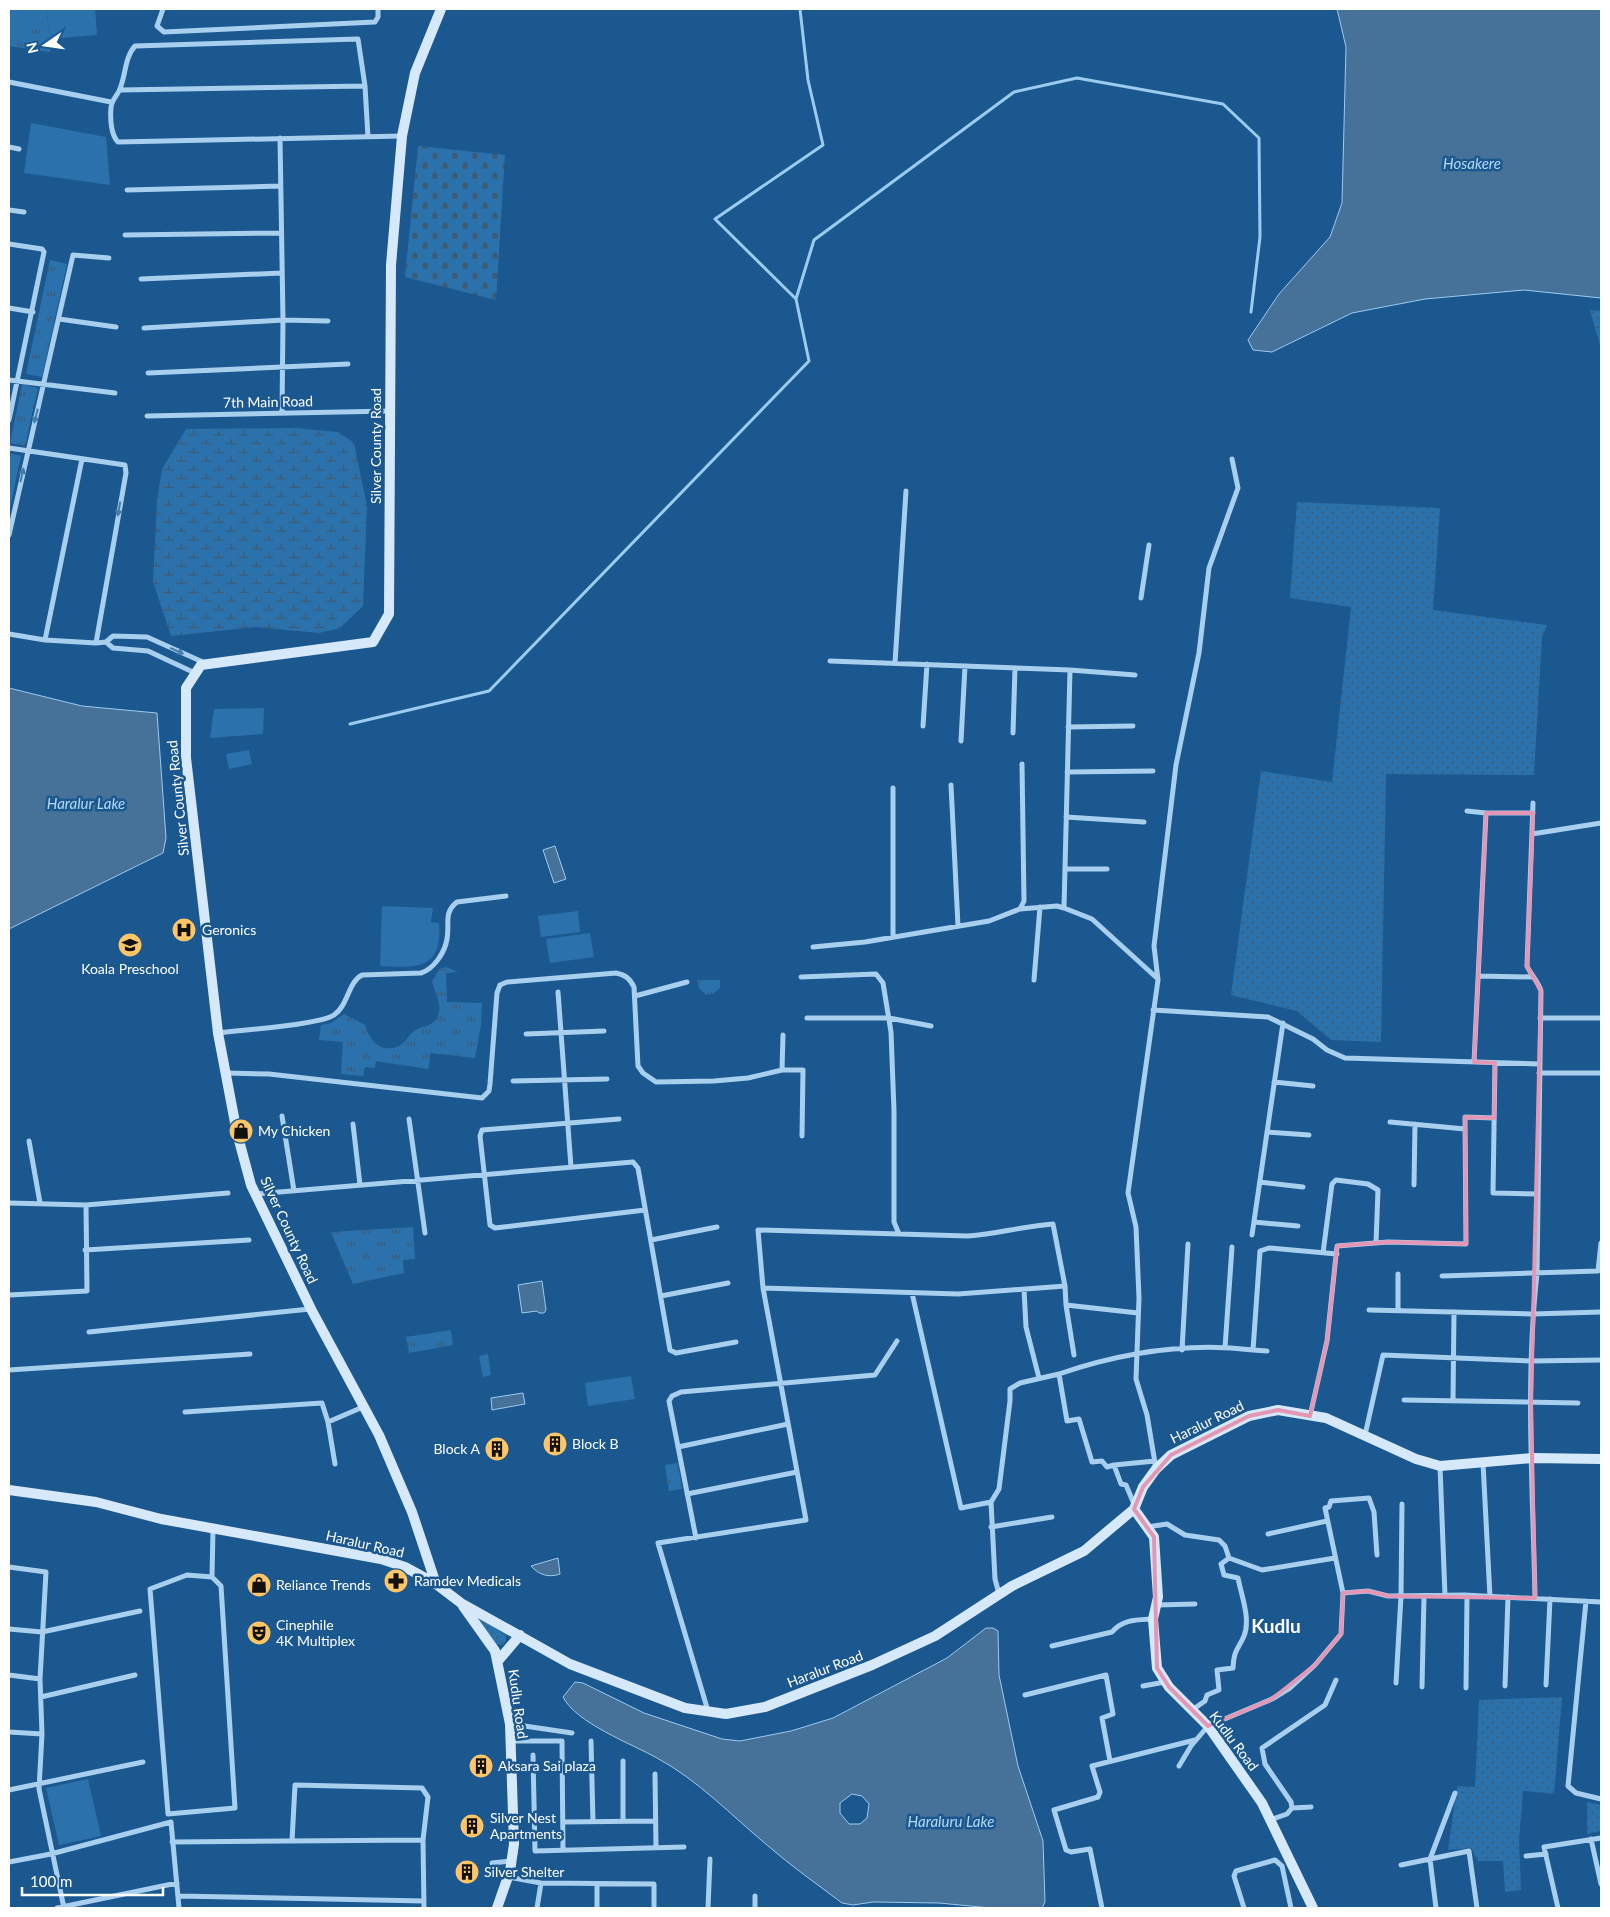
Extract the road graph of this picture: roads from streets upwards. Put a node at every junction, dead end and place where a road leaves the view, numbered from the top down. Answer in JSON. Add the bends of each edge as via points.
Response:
{"nodes":[{"id":1,"x":163,"y":9,"type":"edge"},
{"id":2,"x":378,"y":9,"type":"edge"},
{"id":3,"x":441,"y":9,"type":"edge"},
{"id":4,"x":9,"y":82,"type":"edge"},
{"id":5,"x":365,"y":86,"type":"junction"},
{"id":6,"x":120,"y":90,"type":"junction"},
{"id":7,"x":112,"y":102,"type":"junction"},
{"id":8,"x":368,"y":136,"type":"junction"},
{"id":9,"x":402,"y":136,"type":"junction"},
{"id":10,"x":280,"y":138,"type":"junction"},
{"id":11,"x":9,"y":147,"type":"edge"},
{"id":12,"x":19,"y":149,"type":"dead end"},
{"id":13,"x":280,"y":186,"type":"junction"},
{"id":14,"x":127,"y":190,"type":"dead end"},
{"id":15,"x":9,"y":210,"type":"edge"},
{"id":16,"x":24,"y":212,"type":"dead end"},
{"id":17,"x":281,"y":233,"type":"junction"},
{"id":18,"x":125,"y":235,"type":"dead end"},
{"id":19,"x":9,"y":244,"type":"edge"},
{"id":20,"x":109,"y":258,"type":"dead end"},
{"id":21,"x":282,"y":273,"type":"junction"},
{"id":22,"x":141,"y":279,"type":"dead end"},
{"id":23,"x":9,"y":308,"type":"edge"},
{"id":24,"x":33,"y":312,"type":"junction"},
{"id":25,"x":59,"y":319,"type":"junction"},
{"id":26,"x":283,"y":320,"type":"junction"},
{"id":27,"x":328,"y":321,"type":"dead end"},
{"id":28,"x":116,"y":327,"type":"dead end"},
{"id":29,"x":144,"y":328,"type":"dead end"},
{"id":30,"x":348,"y":364,"type":"dead end"},
{"id":31,"x":283,"y":366,"type":"junction"},
{"id":32,"x":148,"y":373,"type":"dead end"},
{"id":33,"x":9,"y":380,"type":"edge"},
{"id":34,"x":17,"y":381,"type":"junction"},
{"id":35,"x":44,"y":383,"type":"junction"},
{"id":36,"x":115,"y":393,"type":"dead end"},
{"id":37,"x":390,"y":411,"type":"junction"},
{"id":38,"x":282,"y":413,"type":"junction"},
{"id":39,"x":148,"y":416,"type":"dead end"},
{"id":40,"x":9,"y":420,"type":"edge"},
{"id":41,"x":9,"y":448,"type":"edge"},
{"id":42,"x":28,"y":449,"type":"junction"},
{"id":43,"x":82,"y":459,"type":"junction"},
{"id":44,"x":1232,"y":459,"type":"dead end"},
{"id":45,"x":906,"y":491,"type":"dead end"},
{"id":46,"x":9,"y":535,"type":"edge"},
{"id":47,"x":1149,"y":544,"type":"dead end"},
{"id":48,"x":1141,"y":598,"type":"dead end"},
{"id":49,"x":9,"y":634,"type":"edge"},
{"id":50,"x":45,"y":640,"type":"junction"},
{"id":51,"x":106,"y":642,"type":"junction"},
{"id":52,"x":96,"y":643,"type":"junction"},
{"id":53,"x":830,"y":661,"type":"dead end"},
{"id":54,"x":895,"y":663,"type":"junction"},
{"id":55,"x":208,"y":664,"type":"junction"},
{"id":56,"x":927,"y":664,"type":"junction"},
{"id":57,"x":965,"y":666,"type":"junction"},
{"id":58,"x":1015,"y":668,"type":"junction"},
{"id":59,"x":1070,"y":670,"type":"junction"},
{"id":60,"x":195,"y":674,"type":"junction"},
{"id":61,"x":1135,"y":675,"type":"dead end"},
{"id":62,"x":923,"y":726,"type":"dead end"},
{"id":63,"x":1134,"y":726,"type":"dead end"},
{"id":64,"x":1068,"y":727,"type":"junction"},
{"id":65,"x":1012,"y":733,"type":"dead end"},
{"id":66,"x":961,"y":741,"type":"dead end"},
{"id":67,"x":1022,"y":764,"type":"dead end"},
{"id":68,"x":1153,"y":771,"type":"dead end"},
{"id":69,"x":1067,"y":772,"type":"junction"},
{"id":70,"x":951,"y":785,"type":"dead end"},
{"id":71,"x":893,"y":788,"type":"dead end"},
{"id":72,"x":1533,"y":803,"type":"dead end"},
{"id":73,"x":1467,"y":811,"type":"dead end"},
{"id":74,"x":1486,"y":813,"type":"junction"},
{"id":75,"x":1533,"y":813,"type":"junction"},
{"id":76,"x":1066,"y":817,"type":"junction"},
{"id":77,"x":1144,"y":822,"type":"dead end"},
{"id":78,"x":1601,"y":823,"type":"edge"},
{"id":79,"x":1532,"y":834,"type":"junction"},
{"id":80,"x":1065,"y":869,"type":"junction"},
{"id":81,"x":1107,"y":869,"type":"dead end"},
{"id":82,"x":506,"y":896,"type":"dead end"},
{"id":83,"x":1040,"y":907,"type":"junction"},
{"id":84,"x":1064,"y":908,"type":"junction"},
{"id":85,"x":1020,"y":909,"type":"junction"},
{"id":86,"x":958,"y":926,"type":"junction"},
{"id":87,"x":893,"y":937,"type":"junction"},
{"id":88,"x":813,"y":947,"type":"dead end"},
{"id":89,"x":1478,"y":976,"type":"junction"},
{"id":90,"x":801,"y":977,"type":"dead end"},
{"id":91,"x":1532,"y":977,"type":"junction"},
{"id":92,"x":1034,"y":980,"type":"dead end"},
{"id":93,"x":1158,"y":980,"type":"junction"},
{"id":94,"x":687,"y":982,"type":"dead end"},
{"id":95,"x":558,"y":992,"type":"dead end"},
{"id":96,"x":635,"y":996,"type":"junction"},
{"id":97,"x":1153,"y":1010,"type":"junction"},
{"id":98,"x":807,"y":1018,"type":"dead end"},
{"id":99,"x":889,"y":1018,"type":"junction"},
{"id":100,"x":1540,"y":1018,"type":"junction"},
{"id":101,"x":1601,"y":1018,"type":"edge"},
{"id":102,"x":1283,"y":1023,"type":"junction"},
{"id":103,"x":931,"y":1026,"type":"dead end"},
{"id":104,"x":604,"y":1031,"type":"dead end"},
{"id":105,"x":218,"y":1033,"type":"junction"},
{"id":106,"x":561,"y":1033,"type":"junction"},
{"id":107,"x":526,"y":1034,"type":"dead end"},
{"id":108,"x":783,"y":1035,"type":"dead end"},
{"id":109,"x":1474,"y":1062,"type":"junction"},
{"id":110,"x":1495,"y":1063,"type":"junction"},
{"id":111,"x":1539,"y":1064,"type":"junction"},
{"id":112,"x":782,"y":1070,"type":"junction"},
{"id":113,"x":226,"y":1073,"type":"junction"},
{"id":114,"x":1539,"y":1073,"type":"junction"},
{"id":115,"x":1601,"y":1073,"type":"edge"},
{"id":116,"x":607,"y":1078,"type":"dead end"},
{"id":117,"x":565,"y":1080,"type":"junction"},
{"id":118,"x":513,"y":1081,"type":"dead end"},
{"id":119,"x":1274,"y":1082,"type":"junction"},
{"id":120,"x":1313,"y":1086,"type":"dead end"},
{"id":121,"x":282,"y":1116,"type":"dead end"},
{"id":122,"x":619,"y":1118,"type":"dead end"},
{"id":123,"x":1494,"y":1118,"type":"junction"},
{"id":124,"x":409,"y":1119,"type":"dead end"},
{"id":125,"x":1390,"y":1122,"type":"dead end"},
{"id":126,"x":568,"y":1123,"type":"junction"},
{"id":127,"x":353,"y":1124,"type":"dead end"},
{"id":128,"x":1415,"y":1124,"type":"junction"},
{"id":129,"x":1465,"y":1129,"type":"junction"},
{"id":130,"x":1267,"y":1132,"type":"junction"},
{"id":131,"x":1309,"y":1135,"type":"dead end"},
{"id":132,"x":802,"y":1136,"type":"dead end"},
{"id":133,"x":29,"y":1141,"type":"dead end"},
{"id":134,"x":570,"y":1167,"type":"junction"},
{"id":135,"x":483,"y":1174,"type":"junction"},
{"id":136,"x":417,"y":1180,"type":"junction"},
{"id":137,"x":1260,"y":1182,"type":"junction"},
{"id":138,"x":360,"y":1185,"type":"junction"},
{"id":139,"x":1414,"y":1185,"type":"dead end"},
{"id":140,"x":1303,"y":1187,"type":"dead end"},
{"id":141,"x":294,"y":1191,"type":"junction"},
{"id":142,"x":228,"y":1193,"type":"dead end"},
{"id":143,"x":255,"y":1194,"type":"junction"},
{"id":144,"x":1538,"y":1194,"type":"junction"},
{"id":145,"x":9,"y":1203,"type":"edge"},
{"id":146,"x":40,"y":1204,"type":"junction"},
{"id":147,"x":86,"y":1204,"type":"junction"},
{"id":148,"x":645,"y":1210,"type":"junction"},
{"id":149,"x":1254,"y":1222,"type":"junction"},
{"id":150,"x":1298,"y":1226,"type":"dead end"},
{"id":151,"x":717,"y":1227,"type":"dead end"},
{"id":152,"x":425,"y":1233,"type":"dead end"},
{"id":153,"x":900,"y":1234,"type":"junction"},
{"id":154,"x":1252,"y":1234,"type":"dead end"},
{"id":155,"x":249,"y":1240,"type":"dead end"},
{"id":156,"x":651,"y":1240,"type":"junction"},
{"id":157,"x":1376,"y":1243,"type":"junction"},
{"id":158,"x":1601,"y":1243,"type":"edge"},
{"id":159,"x":1188,"y":1244,"type":"dead end"},
{"id":160,"x":1232,"y":1247,"type":"dead end"},
{"id":161,"x":85,"y":1250,"type":"junction"},
{"id":162,"x":1323,"y":1253,"type":"junction"},
{"id":163,"x":1337,"y":1254,"type":"junction"},
{"id":164,"x":1398,"y":1274,"type":"dead end"},
{"id":165,"x":1537,"y":1274,"type":"junction"},
{"id":166,"x":1442,"y":1276,"type":"dead end"},
{"id":167,"x":728,"y":1283,"type":"dead end"},
{"id":168,"x":1065,"y":1286,"type":"junction"},
{"id":169,"x":763,"y":1288,"type":"junction"},
{"id":170,"x":1024,"y":1289,"type":"junction"},
{"id":171,"x":912,"y":1293,"type":"junction"},
{"id":172,"x":9,"y":1295,"type":"edge"},
{"id":173,"x":661,"y":1296,"type":"junction"},
{"id":174,"x":1066,"y":1305,"type":"junction"},
{"id":175,"x":311,"y":1309,"type":"junction"},
{"id":176,"x":1369,"y":1310,"type":"dead end"},
{"id":177,"x":1398,"y":1310,"type":"junction"},
{"id":178,"x":1454,"y":1312,"type":"junction"},
{"id":179,"x":1601,"y":1312,"type":"edge"},
{"id":180,"x":1138,"y":1313,"type":"junction"},
{"id":181,"x":1532,"y":1314,"type":"junction"},
{"id":182,"x":89,"y":1332,"type":"dead end"},
{"id":183,"x":897,"y":1341,"type":"dead end"},
{"id":184,"x":736,"y":1342,"type":"dead end"},
{"id":185,"x":1225,"y":1348,"type":"junction"},
{"id":186,"x":1182,"y":1350,"type":"junction"},
{"id":187,"x":1253,"y":1350,"type":"junction"},
{"id":188,"x":1267,"y":1351,"type":"dead end"},
{"id":189,"x":1137,"y":1352,"type":"junction"},
{"id":190,"x":250,"y":1354,"type":"dead end"},
{"id":191,"x":1074,"y":1355,"type":"dead end"},
{"id":192,"x":1454,"y":1358,"type":"junction"},
{"id":193,"x":1601,"y":1360,"type":"edge"},
{"id":194,"x":1531,"y":1361,"type":"junction"},
{"id":195,"x":9,"y":1370,"type":"edge"},
{"id":196,"x":1058,"y":1374,"type":"junction"},
{"id":197,"x":1039,"y":1378,"type":"junction"},
{"id":198,"x":781,"y":1383,"type":"junction"},
{"id":199,"x":1404,"y":1400,"type":"dead end"},
{"id":200,"x":1453,"y":1401,"type":"junction"},
{"id":201,"x":1531,"y":1403,"type":"junction"},
{"id":202,"x":1578,"y":1403,"type":"dead end"},
{"id":203,"x":363,"y":1407,"type":"junction"},
{"id":204,"x":185,"y":1412,"type":"dead end"},
{"id":205,"x":1310,"y":1416,"type":"junction"},
{"id":206,"x":328,"y":1422,"type":"junction"},
{"id":207,"x":788,"y":1424,"type":"junction"},
{"id":208,"x":1365,"y":1435,"type":"junction"},
{"id":209,"x":678,"y":1447,"type":"junction"},
{"id":210,"x":1532,"y":1458,"type":"junction"},
{"id":211,"x":1601,"y":1459,"type":"edge"},
{"id":212,"x":1482,"y":1463,"type":"junction"},
{"id":213,"x":335,"y":1464,"type":"dead end"},
{"id":214,"x":1114,"y":1465,"type":"junction"},
{"id":215,"x":1155,"y":1465,"type":"junction"},
{"id":216,"x":1440,"y":1466,"type":"junction"},
{"id":217,"x":797,"y":1472,"type":"junction"},
{"id":218,"x":9,"y":1490,"type":"edge"},
{"id":219,"x":687,"y":1494,"type":"junction"},
{"id":220,"x":991,"y":1502,"type":"junction"},
{"id":221,"x":1402,"y":1504,"type":"dead end"},
{"id":222,"x":1134,"y":1506,"type":"junction"},
{"id":223,"x":1052,"y":1517,"type":"dead end"},
{"id":224,"x":1327,"y":1521,"type":"junction"},
{"id":225,"x":992,"y":1527,"type":"junction"},
{"id":226,"x":1147,"y":1527,"type":"junction"},
{"id":227,"x":213,"y":1529,"type":"junction"},
{"id":228,"x":1268,"y":1534,"type":"dead end"},
{"id":229,"x":696,"y":1538,"type":"junction"},
{"id":230,"x":1377,"y":1555,"type":"dead end"},
{"id":231,"x":1229,"y":1558,"type":"junction"},
{"id":232,"x":1335,"y":1558,"type":"junction"},
{"id":233,"x":9,"y":1567,"type":"edge"},
{"id":234,"x":212,"y":1577,"type":"junction"},
{"id":235,"x":436,"y":1584,"type":"junction"},
{"id":236,"x":1343,"y":1593,"type":"junction"},
{"id":237,"x":998,"y":1594,"type":"junction"},
{"id":238,"x":1401,"y":1596,"type":"junction"},
{"id":239,"x":1424,"y":1596,"type":"junction"},
{"id":240,"x":1445,"y":1596,"type":"junction"},
{"id":241,"x":1467,"y":1596,"type":"junction"},
{"id":242,"x":1490,"y":1597,"type":"junction"},
{"id":243,"x":1508,"y":1597,"type":"junction"},
{"id":244,"x":1535,"y":1598,"type":"junction"},
{"id":245,"x":1550,"y":1599,"type":"junction"},
{"id":246,"x":1586,"y":1601,"type":"junction"},
{"id":247,"x":1601,"y":1602,"type":"edge"},
{"id":248,"x":461,"y":1604,"type":"junction"},
{"id":249,"x":1195,"y":1604,"type":"dead end"},
{"id":250,"x":1157,"y":1606,"type":"junction"},
{"id":251,"x":140,"y":1611,"type":"dead end"},
{"id":252,"x":1153,"y":1619,"type":"junction"},
{"id":253,"x":9,"y":1629,"type":"edge"},
{"id":254,"x":42,"y":1632,"type":"junction"},
{"id":255,"x":520,"y":1635,"type":"junction"},
{"id":256,"x":1052,"y":1646,"type":"dead end"},
{"id":257,"x":498,"y":1662,"type":"junction"},
{"id":258,"x":135,"y":1675,"type":"dead end"},
{"id":259,"x":9,"y":1676,"type":"edge"},
{"id":260,"x":40,"y":1679,"type":"junction"},
{"id":261,"x":1336,"y":1680,"type":"dead end"},
{"id":262,"x":1165,"y":1682,"type":"junction"},
{"id":263,"x":1396,"y":1684,"type":"dead end"},
{"id":264,"x":1546,"y":1685,"type":"dead end"},
{"id":265,"x":1143,"y":1686,"type":"dead end"},
{"id":266,"x":1505,"y":1686,"type":"dead end"},
{"id":267,"x":1422,"y":1687,"type":"dead end"},
{"id":268,"x":1466,"y":1688,"type":"dead end"},
{"id":269,"x":1025,"y":1695,"type":"dead end"},
{"id":270,"x":40,"y":1697,"type":"junction"},
{"id":271,"x":1192,"y":1710,"type":"junction"},
{"id":272,"x":708,"y":1711,"type":"junction"},
{"id":273,"x":510,"y":1724,"type":"junction"},
{"id":274,"x":1208,"y":1726,"type":"junction"},
{"id":275,"x":9,"y":1732,"type":"edge"},
{"id":276,"x":572,"y":1733,"type":"dead end"},
{"id":277,"x":42,"y":1734,"type":"junction"},
{"id":278,"x":1195,"y":1740,"type":"junction"},
{"id":279,"x":592,"y":1741,"type":"dead end"},
{"id":280,"x":511,"y":1742,"type":"junction"},
{"id":281,"x":532,"y":1755,"type":"dead end"},
{"id":282,"x":1110,"y":1761,"type":"junction"},
{"id":283,"x":143,"y":1762,"type":"dead end"},
{"id":284,"x":623,"y":1762,"type":"dead end"},
{"id":285,"x":1179,"y":1766,"type":"dead end"},
{"id":286,"x":654,"y":1774,"type":"dead end"},
{"id":287,"x":39,"y":1784,"type":"junction"},
{"id":288,"x":9,"y":1790,"type":"edge"},
{"id":289,"x":1601,"y":1792,"type":"edge"},
{"id":290,"x":1455,"y":1793,"type":"dead end"},
{"id":291,"x":1601,"y":1799,"type":"edge"},
{"id":292,"x":1311,"y":1807,"type":"dead end"},
{"id":293,"x":1292,"y":1808,"type":"junction"},
{"id":294,"x":1270,"y":1820,"type":"junction"},
{"id":295,"x":623,"y":1821,"type":"junction"},
{"id":296,"x":655,"y":1821,"type":"junction"},
{"id":297,"x":563,"y":1822,"type":"junction"},
{"id":298,"x":593,"y":1822,"type":"junction"},
{"id":299,"x":1601,"y":1838,"type":"edge"},
{"id":300,"x":1591,"y":1839,"type":"junction"},
{"id":301,"x":423,"y":1840,"type":"junction"},
{"id":302,"x":292,"y":1841,"type":"junction"},
{"id":303,"x":172,"y":1842,"type":"junction"},
{"id":304,"x":684,"y":1847,"type":"dead end"},
{"id":305,"x":656,"y":1848,"type":"junction"},
{"id":306,"x":563,"y":1850,"type":"junction"},
{"id":307,"x":51,"y":1854,"type":"junction"},
{"id":308,"x":1546,"y":1854,"type":"junction"},
{"id":309,"x":1526,"y":1856,"type":"dead end"},
{"id":310,"x":1430,"y":1858,"type":"junction"},
{"id":311,"x":710,"y":1859,"type":"dead end"},
{"id":312,"x":512,"y":1861,"type":"junction"},
{"id":313,"x":9,"y":1862,"type":"edge"},
{"id":314,"x":492,"y":1863,"type":"dead end"},
{"id":315,"x":1286,"y":1864,"type":"junction"},
{"id":316,"x":1400,"y":1865,"type":"dead end"},
{"id":317,"x":508,"y":1876,"type":"junction"},
{"id":318,"x":177,"y":1883,"type":"junction"},
{"id":319,"x":542,"y":1883,"type":"junction"},
{"id":320,"x":597,"y":1884,"type":"junction"},
{"id":321,"x":1601,"y":1884,"type":"edge"},
{"id":322,"x":178,"y":1896,"type":"junction"},
{"id":323,"x":755,"y":1896,"type":"dead end"},
{"id":324,"x":424,"y":1900,"type":"junction"},
{"id":325,"x":57,"y":1908,"type":"edge"},
{"id":326,"x":64,"y":1908,"type":"edge"},
{"id":327,"x":179,"y":1908,"type":"edge"},
{"id":328,"x":424,"y":1908,"type":"edge"},
{"id":329,"x":497,"y":1908,"type":"edge"},
{"id":330,"x":537,"y":1908,"type":"edge"},
{"id":331,"x":596,"y":1908,"type":"edge"},
{"id":332,"x":654,"y":1908,"type":"edge"},
{"id":333,"x":708,"y":1908,"type":"edge"},
{"id":334,"x":756,"y":1908,"type":"edge"},
{"id":335,"x":1102,"y":1908,"type":"edge"},
{"id":336,"x":1244,"y":1908,"type":"edge"},
{"id":337,"x":1291,"y":1908,"type":"edge"},
{"id":338,"x":1313,"y":1908,"type":"edge"},
{"id":339,"x":1436,"y":1908,"type":"edge"},
{"id":340,"x":1477,"y":1908,"type":"edge"},
{"id":341,"x":1558,"y":1908,"type":"edge"}],
"edges":[{"from":1,"to":2,"type":"street","via":[[157,26],[164,32],[375,22]]},
{"from":3,"to":9,"type":"street","name":"Silver County Road","via":[[415,73]]},
{"from":4,"to":7,"type":"street"},
{"from":5,"to":6,"type":"street"},
{"from":5,"to":6,"type":"street","via":[[360,44],[358,39],[351,38],[135,46]]},
{"from":5,"to":8,"type":"street"},
{"from":6,"to":7,"type":"street"},
{"from":7,"to":10,"type":"street","via":[[113,137],[118,142]]},
{"from":8,"to":9,"type":"street"},
{"from":8,"to":10,"type":"street"},
{"from":9,"to":37,"type":"street","name":"Silver County Road","via":[[391,266]]},
{"from":10,"to":13,"type":"street"},
{"from":11,"to":12,"type":"street"},
{"from":13,"to":14,"type":"street"},
{"from":13,"to":17,"type":"street"},
{"from":15,"to":16,"type":"street"},
{"from":17,"to":18,"type":"street"},
{"from":17,"to":21,"type":"street"},
{"from":19,"to":24,"type":"street","via":[[43,250]]},
{"from":20,"to":25,"type":"street","via":[[73,255]]},
{"from":21,"to":22,"type":"street"},
{"from":21,"to":26,"type":"street"},
{"from":23,"to":24,"type":"street"},
{"from":24,"to":34,"type":"street"},
{"from":25,"to":28,"type":"street"},
{"from":25,"to":35,"type":"street"},
{"from":26,"to":27,"type":"street"},
{"from":26,"to":29,"type":"street"},
{"from":26,"to":31,"type":"street"},
{"from":30,"to":31,"type":"street"},
{"from":31,"to":32,"type":"street"},
{"from":31,"to":38,"type":"street"},
{"from":33,"to":34,"type":"street"},
{"from":34,"to":35,"type":"street"},
{"from":34,"to":40,"type":"street"},
{"from":35,"to":36,"type":"street"},
{"from":35,"to":42,"type":"street","one_way":true},
{"from":37,"to":38,"type":"street","name":"7th Main Road"},
{"from":37,"to":55,"type":"street","name":"Silver County Road","via":[[389,614],[374,642]]},
{"from":38,"to":39,"type":"street","name":"7th Main Road"},
{"from":41,"to":42,"type":"street"},
{"from":42,"to":43,"type":"street"},
{"from":46,"to":42,"type":"street","one_way":true},
{"from":43,"to":50,"type":"street"},
{"from":43,"to":52,"type":"street","one_way":true,"via":[[122,462],[126,469]]},
{"from":44,"to":93,"type":"street","via":[[1238,488],[1209,568],[1199,653],[1176,765],[1154,946]]},
{"from":45,"to":54,"type":"street"},
{"from":47,"to":48,"type":"street"},
{"from":49,"to":50,"type":"street"},
{"from":50,"to":52,"type":"street"},
{"from":51,"to":52,"type":"street"},
{"from":51,"to":55,"type":"street","one_way":true,"via":[[113,636],[147,637]]},
{"from":51,"to":60,"type":"street","via":[[113,648],[148,651]]},
{"from":53,"to":54,"type":"street"},
{"from":54,"to":56,"type":"street"},
{"from":55,"to":60,"type":"street","via":[[201,665]]},
{"from":56,"to":57,"type":"street"},
{"from":56,"to":62,"type":"street"},
{"from":57,"to":58,"type":"street"},
{"from":57,"to":66,"type":"street"},
{"from":58,"to":59,"type":"street"},
{"from":58,"to":65,"type":"street"},
{"from":59,"to":61,"type":"street"},
{"from":59,"to":64,"type":"street"},
{"from":60,"to":105,"type":"street","name":"Silver County Road","via":[[186,688],[186,758]]},
{"from":63,"to":64,"type":"street"},
{"from":64,"to":69,"type":"street"},
{"from":67,"to":85,"type":"street","via":[[1024,901]]},
{"from":68,"to":69,"type":"street"},
{"from":69,"to":76,"type":"street"},
{"from":70,"to":86,"type":"street"},
{"from":71,"to":87,"type":"street"},
{"from":72,"to":75,"type":"street"},
{"from":73,"to":74,"type":"street"},
{"from":74,"to":75,"type":"street"},
{"from":74,"to":89,"type":"street"},
{"from":75,"to":79,"type":"street"},
{"from":76,"to":77,"type":"street"},
{"from":76,"to":80,"type":"street"},
{"from":78,"to":79,"type":"street"},
{"from":79,"to":91,"type":"street","via":[[1527,966]]},
{"from":80,"to":81,"type":"street"},
{"from":80,"to":84,"type":"street"},
{"from":82,"to":105,"type":"street","via":[[457,902],[447,915],[447,940],[434,966],[421,973],[362,975],[357,978],[344,1005],[328,1019]]},
{"from":83,"to":84,"type":"street"},
{"from":83,"to":85,"type":"street"},
{"from":83,"to":92,"type":"street"},
{"from":84,"to":93,"type":"street","via":[[1092,919]]},
{"from":85,"to":86,"type":"street","via":[[989,922]]},
{"from":86,"to":87,"type":"street"},
{"from":87,"to":88,"type":"street"},
{"from":89,"to":91,"type":"street"},
{"from":89,"to":109,"type":"street"},
{"from":90,"to":99,"type":"street","via":[[876,974],[883,983]]},
{"from":91,"to":100,"type":"street","via":[[1541,991]]},
{"from":93,"to":97,"type":"street"},
{"from":94,"to":96,"type":"street"},
{"from":95,"to":106,"type":"street"},
{"from":96,"to":112,"type":"street","via":[[638,1066],[642,1073],[656,1082],[740,1079]]},
{"from":96,"to":113,"type":"street","via":[[631,980],[616,973],[503,983],[497,993],[490,1084],[482,1098],[269,1074]]},
{"from":97,"to":102,"type":"street","via":[[1268,1017]]},
{"from":97,"to":180,"type":"street","via":[[1128,1193],[1136,1227]]},
{"from":98,"to":99,"type":"street"},
{"from":99,"to":103,"type":"street"},
{"from":99,"to":153,"type":"street","via":[[894,1111],[894,1222]]},
{"from":100,"to":101,"type":"street"},
{"from":100,"to":111,"type":"street"},
{"from":102,"to":109,"type":"street","via":[[1346,1058]]},
{"from":102,"to":119,"type":"street"},
{"from":104,"to":106,"type":"street"},
{"from":105,"to":113,"type":"street","name":"Silver County Road"},
{"from":106,"to":107,"type":"street"},
{"from":106,"to":117,"type":"street"},
{"from":108,"to":112,"type":"street"},
{"from":109,"to":110,"type":"street"},
{"from":110,"to":111,"type":"street"},
{"from":110,"to":123,"type":"street"},
{"from":111,"to":114,"type":"street"},
{"from":112,"to":132,"type":"street","via":[[803,1070]]},
{"from":113,"to":143,"type":"street","name":"Silver County Road","via":[[237,1133]]},
{"from":114,"to":115,"type":"street"},
{"from":114,"to":144,"type":"street"},
{"from":116,"to":117,"type":"street"},
{"from":117,"to":118,"type":"street"},
{"from":117,"to":126,"type":"street"},
{"from":119,"to":120,"type":"street"},
{"from":119,"to":130,"type":"street"},
{"from":121,"to":141,"type":"street"},
{"from":122,"to":126,"type":"street"},
{"from":123,"to":129,"type":"street","via":[[1465,1116]]},
{"from":123,"to":144,"type":"street","via":[[1493,1193]]},
{"from":124,"to":136,"type":"street"},
{"from":125,"to":128,"type":"street"},
{"from":126,"to":134,"type":"street"},
{"from":126,"to":135,"type":"street","via":[[482,1130]]},
{"from":127,"to":138,"type":"street"},
{"from":128,"to":129,"type":"street"},
{"from":128,"to":139,"type":"street"},
{"from":129,"to":157,"type":"street","via":[[1466,1244]]},
{"from":130,"to":131,"type":"street"},
{"from":130,"to":137,"type":"street"},
{"from":133,"to":146,"type":"street"},
{"from":134,"to":135,"type":"street"},
{"from":134,"to":148,"type":"street","via":[[633,1162],[638,1168]]},
{"from":135,"to":136,"type":"street"},
{"from":135,"to":148,"type":"street","via":[[492,1228]]},
{"from":136,"to":138,"type":"street"},
{"from":136,"to":152,"type":"street"},
{"from":137,"to":140,"type":"street"},
{"from":137,"to":149,"type":"street"},
{"from":138,"to":141,"type":"street"},
{"from":141,"to":143,"type":"street"},
{"from":142,"to":147,"type":"street"},
{"from":143,"to":175,"type":"street","name":"Silver County Road"},
{"from":144,"to":165,"type":"street"},
{"from":145,"to":146,"type":"street"},
{"from":146,"to":147,"type":"street"},
{"from":147,"to":161,"type":"street"},
{"from":148,"to":156,"type":"street"},
{"from":149,"to":150,"type":"street"},
{"from":149,"to":154,"type":"street"},
{"from":151,"to":156,"type":"street"},
{"from":153,"to":168,"type":"street","via":[[968,1236],[1053,1224]]},
{"from":153,"to":169,"type":"street","via":[[758,1230]]},
{"from":155,"to":161,"type":"street"},
{"from":156,"to":173,"type":"street"},
{"from":157,"to":162,"type":"street","via":[[1378,1190],[1368,1184],[1336,1180],[1332,1184]]},
{"from":157,"to":163,"type":"street","via":[[1337,1246]]},
{"from":158,"to":165,"type":"street","via":[[1598,1270]]},
{"from":159,"to":186,"type":"street"},
{"from":160,"to":185,"type":"street"},
{"from":161,"to":172,"type":"street","via":[[87,1291]]},
{"from":162,"to":163,"type":"street"},
{"from":162,"to":187,"type":"street","via":[[1269,1248],[1260,1251]]},
{"from":163,"to":205,"type":"street","via":[[1327,1341]]},
{"from":164,"to":177,"type":"street"},
{"from":165,"to":166,"type":"street"},
{"from":165,"to":181,"type":"street"},
{"from":167,"to":173,"type":"street"},
{"from":168,"to":170,"type":"street"},
{"from":168,"to":174,"type":"street"},
{"from":169,"to":171,"type":"street"},
{"from":169,"to":198,"type":"street"},
{"from":170,"to":171,"type":"street","via":[[958,1294]]},
{"from":170,"to":197,"type":"street","via":[[1026,1327]]},
{"from":171,"to":220,"type":"street","via":[[961,1508]]},
{"from":173,"to":184,"type":"street","via":[[672,1353]]},
{"from":174,"to":180,"type":"street"},
{"from":174,"to":191,"type":"street"},
{"from":175,"to":182,"type":"street"},
{"from":175,"to":203,"type":"street","name":"Silver County Road"},
{"from":176,"to":177,"type":"street"},
{"from":177,"to":178,"type":"street"},
{"from":178,"to":181,"type":"street"},
{"from":178,"to":192,"type":"street"},
{"from":179,"to":181,"type":"street"},
{"from":180,"to":189,"type":"street"},
{"from":181,"to":194,"type":"street"},
{"from":183,"to":198,"type":"street","via":[[876,1375]]},
{"from":185,"to":186,"type":"street"},
{"from":185,"to":187,"type":"street"},
{"from":186,"to":189,"type":"street"},
{"from":187,"to":188,"type":"street"},
{"from":189,"to":196,"type":"street"},
{"from":189,"to":215,"type":"street","via":[[1136,1378]]},
{"from":190,"to":195,"type":"street"},
{"from":192,"to":194,"type":"street"},
{"from":192,"to":200,"type":"street"},
{"from":192,"to":208,"type":"street","via":[[1383,1356]]},
{"from":193,"to":194,"type":"street"},
{"from":194,"to":201,"type":"street"},
{"from":196,"to":197,"type":"street"},
{"from":196,"to":214,"type":"street","via":[[1067,1421],[1079,1419],[1092,1462]]},
{"from":197,"to":220,"type":"street","via":[[1010,1389],[999,1489]]},
{"from":198,"to":207,"type":"street"},
{"from":198,"to":209,"type":"street","via":[[681,1392],[672,1396],[669,1401]]},
{"from":199,"to":200,"type":"street"},
{"from":200,"to":201,"type":"street"},
{"from":201,"to":202,"type":"street"},
{"from":201,"to":210,"type":"street"},
{"from":203,"to":206,"type":"street"},
{"from":203,"to":235,"type":"street","name":"Silver County Road","via":[[410,1506]]},
{"from":204,"to":206,"type":"street","via":[[322,1403]]},
{"from":205,"to":208,"type":"street","name":"Haralur Road","via":[[1326,1418]]},
{"from":205,"to":215,"type":"street","name":"Haralur Road","via":[[1278,1410],[1249,1416]]},
{"from":206,"to":213,"type":"street"},
{"from":207,"to":209,"type":"street"},
{"from":207,"to":217,"type":"street"},
{"from":208,"to":216,"type":"street","name":"Haralur Road","via":[[1416,1459]]},
{"from":209,"to":219,"type":"street"},
{"from":210,"to":211,"type":"street","name":"Haralur Road"},
{"from":210,"to":212,"type":"street","name":"Haralur Road"},
{"from":210,"to":244,"type":"street"},
{"from":212,"to":216,"type":"street","name":"Haralur Road"},
{"from":212,"to":242,"type":"street"},
{"from":214,"to":215,"type":"street"},
{"from":214,"to":222,"type":"street"},
{"from":215,"to":222,"type":"street","name":"Haralur Road"},
{"from":216,"to":240,"type":"street"},
{"from":217,"to":219,"type":"street"},
{"from":217,"to":229,"type":"street","via":[[806,1520]]},
{"from":218,"to":227,"type":"street","name":"Haralur Road","via":[[96,1502]]},
{"from":219,"to":229,"type":"street"},
{"from":220,"to":225,"type":"street"},
{"from":221,"to":238,"type":"street"},
{"from":222,"to":226,"type":"street","name":"Kudlu Road"},
{"from":222,"to":237,"type":"street","name":"Haralur Road","via":[[1084,1551]]},
{"from":223,"to":225,"type":"street"},
{"from":224,"to":228,"type":"street"},
{"from":224,"to":230,"type":"street","via":[[1325,1508],[1331,1502],[1369,1498],[1374,1512]]},
{"from":224,"to":232,"type":"street"},
{"from":225,"to":237,"type":"street"},
{"from":226,"to":231,"type":"street","via":[[1167,1524],[1185,1535],[1219,1540]]},
{"from":226,"to":250,"type":"street","name":"Kudlu Road","via":[[1154,1536]]},
{"from":227,"to":234,"type":"street"},
{"from":227,"to":235,"type":"street","name":"Haralur Road","via":[[381,1559],[405,1567]]},
{"from":229,"to":272,"type":"street","via":[[658,1543]]},
{"from":231,"to":232,"type":"street","via":[[1262,1570]]},
{"from":231,"to":271,"type":"street","via":[[1221,1564],[1224,1575],[1238,1578],[1245,1610],[1244,1637],[1233,1655],[1233,1668],[1217,1670],[1219,1690],[1207,1695]]},
{"from":232,"to":236,"type":"street"},
{"from":233,"to":254,"type":"street","via":[[46,1572]]},
{"from":234,"to":234,"type":"street","via":[[188,1575],[150,1589],[168,1814],[235,1808],[221,1586]]},
{"from":235,"to":248,"type":"street","name":"Haralur Road"},
{"from":236,"to":238,"type":"street","via":[[1368,1591]]},
{"from":236,"to":274,"type":"street","via":[[1341,1634],[1290,1688]]},
{"from":237,"to":272,"type":"street","name":"Haralur Road","via":[[935,1636],[872,1665],[765,1707],[726,1714]]},
{"from":238,"to":239,"type":"street"},
{"from":238,"to":263,"type":"street"},
{"from":239,"to":240,"type":"street"},
{"from":239,"to":267,"type":"street"},
{"from":240,"to":241,"type":"street"},
{"from":241,"to":242,"type":"street"},
{"from":241,"to":268,"type":"street"},
{"from":242,"to":243,"type":"street"},
{"from":243,"to":244,"type":"street"},
{"from":243,"to":266,"type":"street"},
{"from":244,"to":245,"type":"street"},
{"from":245,"to":246,"type":"street"},
{"from":245,"to":264,"type":"street"},
{"from":246,"to":247,"type":"street"},
{"from":246,"to":291,"type":"street","via":[[1568,1786],[1576,1793]]},
{"from":248,"to":255,"type":"street","name":"Haralur Road"},
{"from":248,"to":257,"type":"street","name":"Kudlu Road","via":[[490,1642]]},
{"from":249,"to":250,"type":"street"},
{"from":250,"to":252,"type":"street","name":"Kudlu Road"},
{"from":251,"to":254,"type":"street"},
{"from":252,"to":256,"type":"street","via":[[1125,1622],[1118,1624],[1112,1632]]},
{"from":252,"to":262,"type":"street","name":"Kudlu Road","via":[[1157,1668]]},
{"from":253,"to":254,"type":"street"},
{"from":254,"to":260,"type":"street"},
{"from":255,"to":257,"type":"street"},
{"from":255,"to":272,"type":"street","name":"Haralur Road","via":[[570,1664],[685,1708]]},
{"from":257,"to":273,"type":"street","name":"Kudlu Road"},
{"from":258,"to":270,"type":"street"},
{"from":259,"to":260,"type":"street"},
{"from":260,"to":270,"type":"street"},
{"from":261,"to":293,"type":"street","via":[[1325,1705],[1262,1748],[1265,1764]]},
{"from":262,"to":265,"type":"street"},
{"from":262,"to":271,"type":"street","name":"Kudlu Road"},
{"from":269,"to":282,"type":"street","via":[[1106,1675],[1113,1714],[1102,1718]]},
{"from":270,"to":277,"type":"street"},
{"from":271,"to":274,"type":"street","name":"Kudlu Road"},
{"from":273,"to":276,"type":"street"},
{"from":273,"to":280,"type":"street","name":"Kudlu Road"},
{"from":274,"to":278,"type":"street"},
{"from":274,"to":294,"type":"street","name":"Kudlu Road","via":[[1262,1803]]},
{"from":275,"to":277,"type":"street"},
{"from":277,"to":287,"type":"street"},
{"from":278,"to":282,"type":"street"},
{"from":278,"to":285,"type":"street"},
{"from":279,"to":298,"type":"street"},
{"from":280,"to":297,"type":"street","via":[[562,1741]]},
{"from":280,"to":312,"type":"street","name":"Kudlu Road"},
{"from":281,"to":306,"type":"street","via":[[535,1851]]},
{"from":282,"to":335,"type":"street","via":[[1092,1766],[1100,1792],[1098,1797],[1054,1810],[1066,1850],[1090,1849]]},
{"from":283,"to":287,"type":"street"},
{"from":284,"to":295,"type":"street"},
{"from":286,"to":296,"type":"street"},
{"from":287,"to":288,"type":"street"},
{"from":287,"to":307,"type":"street"},
{"from":289,"to":291,"type":"street"},
{"from":290,"to":310,"type":"street"},
{"from":292,"to":293,"type":"street"},
{"from":293,"to":294,"type":"street"},
{"from":294,"to":315,"type":"street","name":"Kudlu Road"},
{"from":295,"to":296,"type":"street"},
{"from":295,"to":298,"type":"street"},
{"from":296,"to":305,"type":"street"},
{"from":297,"to":298,"type":"street"},
{"from":297,"to":306,"type":"street"},
{"from":299,"to":300,"type":"street"},
{"from":300,"to":308,"type":"street","via":[[1544,1847]]},
{"from":300,"to":321,"type":"street"},
{"from":301,"to":302,"type":"street"},
{"from":301,"to":302,"type":"street","via":[[428,1797],[422,1788],[296,1785]]},
{"from":301,"to":324,"type":"street"},
{"from":302,"to":303,"type":"street"},
{"from":303,"to":307,"type":"street","via":[[170,1822]]},
{"from":303,"to":318,"type":"street"},
{"from":304,"to":305,"type":"street"},
{"from":305,"to":306,"type":"street"},
{"from":307,"to":313,"type":"street"},
{"from":307,"to":326,"type":"street"},
{"from":308,"to":309,"type":"street"},
{"from":308,"to":341,"type":"street"},
{"from":310,"to":316,"type":"street"},
{"from":310,"to":339,"type":"street"},
{"from":310,"to":340,"type":"street","via":[[1469,1851]]},
{"from":311,"to":333,"type":"street"},
{"from":312,"to":314,"type":"street"},
{"from":312,"to":317,"type":"street","name":"Kudlu Road"},
{"from":315,"to":336,"type":"street","via":[[1275,1860],[1236,1871],[1234,1876]]},
{"from":315,"to":337,"type":"street"},
{"from":315,"to":338,"type":"street","name":"Kudlu Road"},
{"from":317,"to":319,"type":"street"},
{"from":317,"to":329,"type":"street","name":"Kudlu Road"},
{"from":318,"to":322,"type":"street"},
{"from":318,"to":326,"type":"street"},
{"from":319,"to":320,"type":"street"},
{"from":319,"to":330,"type":"street"},
{"from":320,"to":331,"type":"street"},
{"from":320,"to":332,"type":"street","via":[[654,1884]]},
{"from":322,"to":324,"type":"street"},
{"from":322,"to":327,"type":"street"},
{"from":323,"to":334,"type":"street"},
{"from":324,"to":328,"type":"street"},
{"from":325,"to":326,"type":"street"}]}
